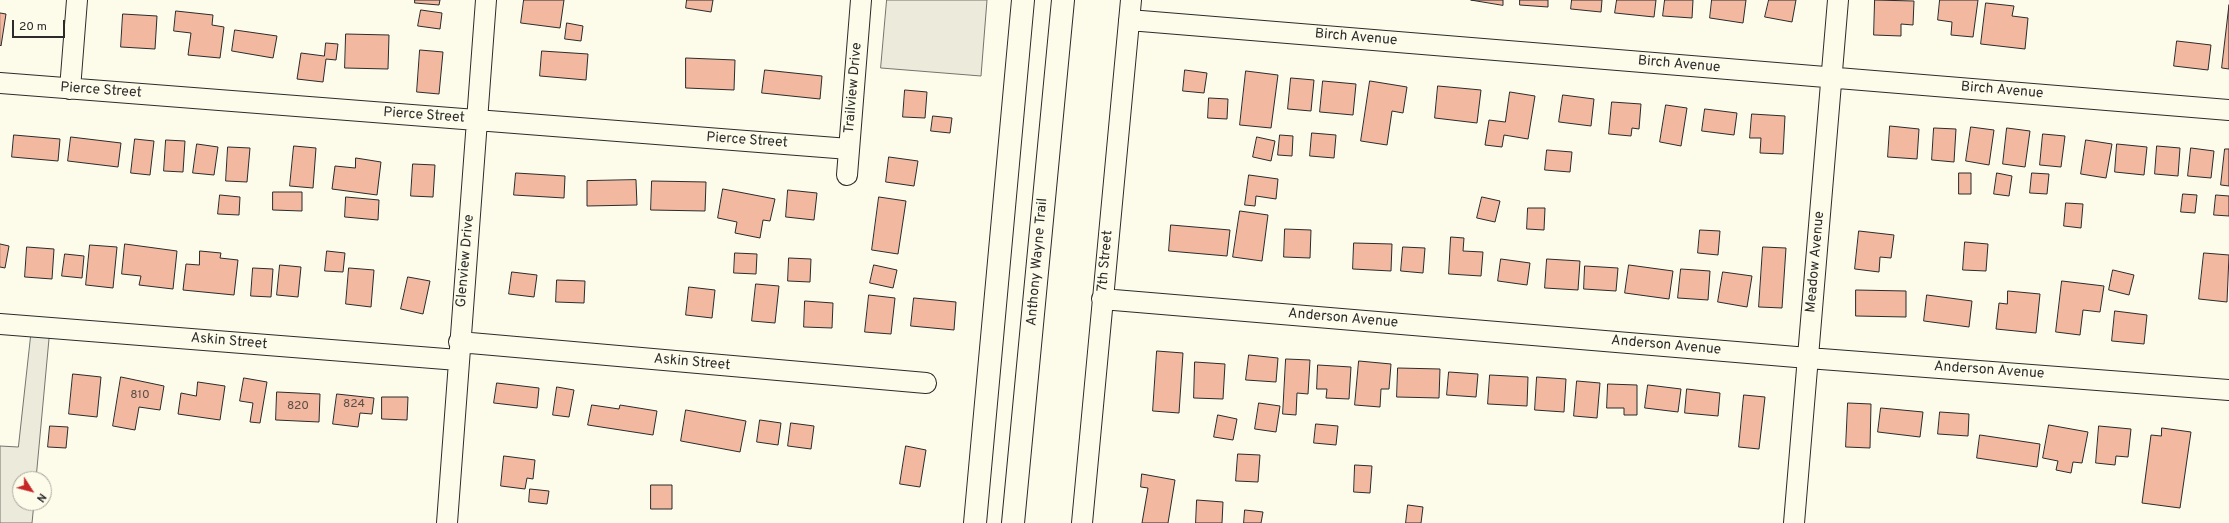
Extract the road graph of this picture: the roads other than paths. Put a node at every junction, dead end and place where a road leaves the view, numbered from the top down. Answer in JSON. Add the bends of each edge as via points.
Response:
{"nodes":[{"id":1,"x":77,"y":0,"type":"edge"},
{"id":2,"x":486,"y":0,"type":"edge"},
{"id":3,"x":861,"y":0,"type":"edge"},
{"id":4,"x":1023,"y":0,"type":"edge"},
{"id":5,"x":1063,"y":0,"type":"edge"},
{"id":6,"x":1131,"y":0,"type":"edge"},
{"id":7,"x":1838,"y":0,"type":"edge"},
{"id":8,"x":1129,"y":20,"type":"junction"},
{"id":9,"x":1832,"y":77,"type":"junction"},
{"id":10,"x":0,"y":83,"type":"edge"},
{"id":11,"x":70,"y":89,"type":"junction"},
{"id":12,"x":2229,"y":110,"type":"edge"},
{"id":13,"x":478,"y":121,"type":"junction"},
{"id":14,"x":849,"y":149,"type":"junction"},
{"id":15,"x":847,"y":175,"type":"dead end"},
{"id":16,"x":1102,"y":299,"type":"junction"},
{"id":17,"x":0,"y":324,"type":"edge"},
{"id":18,"x":458,"y":351,"type":"junction"},
{"id":19,"x":1808,"y":358,"type":"junction"},
{"id":20,"x":926,"y":383,"type":"dead end"},
{"id":21,"x":2229,"y":390,"type":"edge"},
{"id":22,"x":447,"y":523,"type":"edge"},
{"id":23,"x":975,"y":523,"type":"edge"},
{"id":24,"x":1013,"y":523,"type":"edge"},
{"id":25,"x":1082,"y":523,"type":"edge"},
{"id":26,"x":1794,"y":523,"type":"edge"}],
"edges":[{"from":1,"to":11,"type":"street"},
{"from":2,"to":13,"type":"street","name":"Glenview Drive"},
{"from":3,"to":14,"type":"street","name":"Trailview Drive"},
{"from":4,"to":23,"type":"highway"},
{"from":5,"to":24,"type":"highway","name":"Anthony Wayne Trail"},
{"from":6,"to":8,"type":"street","name":"7th Street"},
{"from":7,"to":9,"type":"street","name":"Meadow Avenue"},
{"from":8,"to":9,"type":"street","name":"Birch Avenue"},
{"from":8,"to":16,"type":"street","name":"7th Street"},
{"from":9,"to":12,"type":"street","name":"Birch Avenue"},
{"from":9,"to":19,"type":"street","name":"Meadow Avenue"},
{"from":10,"to":11,"type":"street","name":"Pierce Street"},
{"from":11,"to":13,"type":"street","name":"Pierce Street"},
{"from":13,"to":14,"type":"street","name":"Pierce Street"},
{"from":13,"to":18,"type":"street","name":"Glenview Drive"},
{"from":14,"to":15,"type":"street","name":"Trailview Drive"},
{"from":16,"to":19,"type":"street","name":"Anderson Avenue"},
{"from":16,"to":25,"type":"street","name":"7th Street"},
{"from":17,"to":18,"type":"street","name":"Askin Street"},
{"from":18,"to":20,"type":"street","name":"Askin Street"},
{"from":18,"to":22,"type":"street","name":"Glenview Drive"},
{"from":19,"to":21,"type":"street","name":"Anderson Avenue"},
{"from":19,"to":26,"type":"street","name":"Meadow Avenue"}]}
